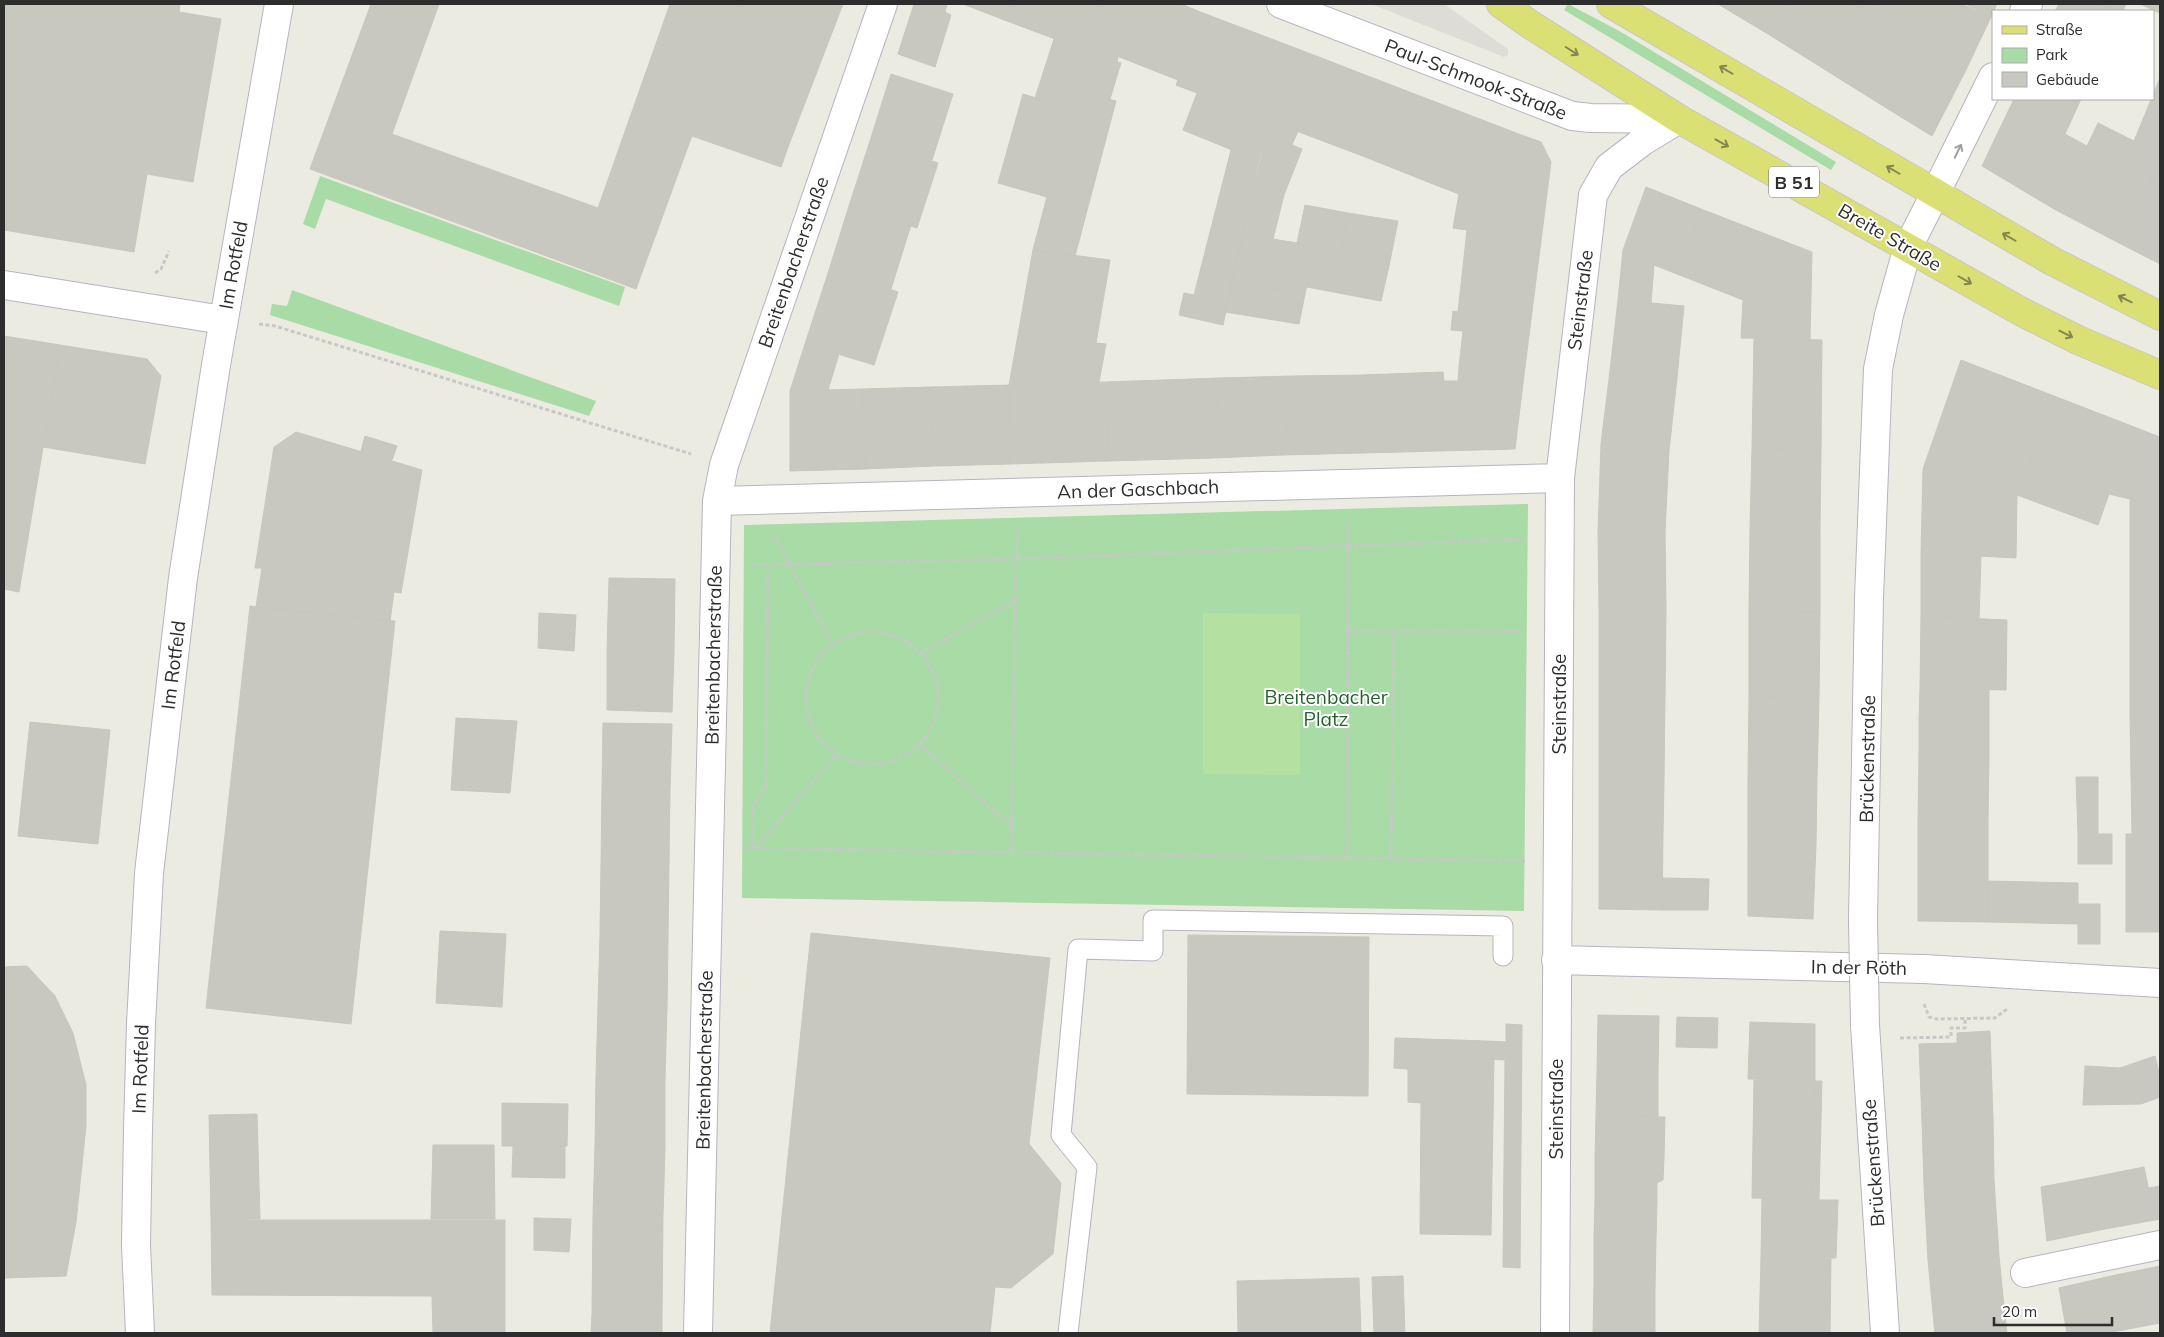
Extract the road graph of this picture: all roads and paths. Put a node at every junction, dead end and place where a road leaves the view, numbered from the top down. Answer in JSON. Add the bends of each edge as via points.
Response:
{"nodes":[{"id":1,"x":279,"y":4,"type":"edge"},
{"id":2,"x":883,"y":4,"type":"edge"},
{"id":3,"x":1281,"y":4,"type":"edge"},
{"id":4,"x":1501,"y":4,"type":"edge"},
{"id":5,"x":1622,"y":6,"type":"edge"},
{"id":6,"x":1992,"y":79,"type":"edge"},
{"id":7,"x":1679,"y":119,"type":"junction"},
{"id":8,"x":1935,"y":194,"type":"junction"},
{"id":9,"x":1908,"y":247,"type":"junction"},
{"id":10,"x":169,"y":251,"type":"dead end"},
{"id":11,"x":147,"y":278,"type":"dead end"},
{"id":12,"x":4,"y":285,"type":"edge"},
{"id":13,"x":2160,"y":316,"type":"edge"},
{"id":14,"x":223,"y":320,"type":"junction"},
{"id":15,"x":2160,"y":375,"type":"edge"},
{"id":16,"x":724,"y":465,"type":"junction"},
{"id":17,"x":1560,"y":478,"type":"junction"},
{"id":18,"x":717,"y":501,"type":"junction"},
{"id":19,"x":1348,"y":508,"type":"dead end"},
{"id":20,"x":1017,"y":526,"type":"dead end"},
{"id":21,"x":772,"y":532,"type":"dead end"},
{"id":22,"x":1527,"y":539,"type":"dead end"},
{"id":23,"x":1348,"y":545,"type":"junction"},
{"id":24,"x":1017,"y":558,"type":"junction"},
{"id":25,"x":790,"y":564,"type":"junction"},
{"id":26,"x":768,"y":565,"type":"junction"},
{"id":27,"x":743,"y":566,"type":"dead end"},
{"id":28,"x":1016,"y":600,"type":"junction"},
{"id":29,"x":1348,"y":631,"type":"junction"},
{"id":30,"x":1394,"y":631,"type":"junction"},
{"id":31,"x":1527,"y":631,"type":"dead end"},
{"id":32,"x":833,"y":645,"type":"junction"},
{"id":33,"x":921,"y":653,"type":"junction"},
{"id":34,"x":919,"y":744,"type":"junction"},
{"id":35,"x":837,"y":754,"type":"junction"},
{"id":36,"x":1012,"y":827,"type":"junction"},
{"id":37,"x":742,"y":848,"type":"dead end"},
{"id":38,"x":754,"y":848,"type":"junction"},
{"id":39,"x":1011,"y":852,"type":"junction"},
{"id":40,"x":1347,"y":857,"type":"junction"},
{"id":41,"x":1391,"y":858,"type":"junction"},
{"id":42,"x":1525,"y":861,"type":"dead end"},
{"id":43,"x":1503,"y":956,"type":"dead end"},
{"id":44,"x":1556,"y":960,"type":"junction"},
{"id":45,"x":2160,"y":983,"type":"edge"},
{"id":46,"x":1924,"y":1008,"type":"dead end"},
{"id":47,"x":2006,"y":1011,"type":"dead end"},
{"id":48,"x":1966,"y":1020,"type":"junction"},
{"id":49,"x":1920,"y":1038,"type":"dead end"},
{"id":50,"x":2160,"y":1245,"type":"edge"},
{"id":51,"x":2025,"y":1274,"type":"dead end"},
{"id":52,"x":140,"y":1333,"type":"edge"},
{"id":53,"x":698,"y":1333,"type":"edge"},
{"id":54,"x":1068,"y":1333,"type":"edge"},
{"id":55,"x":1555,"y":1333,"type":"edge"},
{"id":56,"x":1885,"y":1333,"type":"edge"}],
"edges":[{"from":1,"to":14,"type":"street","name":"Im Rotfeld"},
{"from":2,"to":16,"type":"street","name":"Breitenbacherstraße"},
{"from":3,"to":7,"type":"street","name":"Paul-Schmook-Straße","via":[[1572,116]]},
{"from":4,"to":7,"type":"main road","name":"Breite Straße","number":"B 51","one_way":true},
{"from":8,"to":5,"type":"main road","one_way":true},
{"from":8,"to":6,"type":"street","name":"Brückenstraße","one_way":true},
{"from":7,"to":9,"type":"main road","name":"Breite Straße","number":"B 51","one_way":true},
{"from":7,"to":17,"type":"street","name":"Steinstraße","via":[[1609,167],[1593,195]]},
{"from":8,"to":9,"type":"street","name":"Brückenstraße"},
{"from":13,"to":8,"type":"main road","one_way":true,"via":[[2052,261]]},
{"from":9,"to":15,"type":"main road","name":"Breite Straße","number":"B 51","one_way":true,"via":[[2022,312]]},
{"from":9,"to":56,"type":"street","name":"Brückenstraße","bridge":true,"via":[[1878,369],[1863,920],[1864,1025]]},
{"from":10,"to":11,"type":"path","via":[[161,269]]},
{"from":12,"to":14,"type":"street"},
{"from":14,"to":16,"type":"path","via":[[275,326]]},
{"from":14,"to":52,"type":"street","name":"Im Rotfeld","via":[[184,578],[150,873],[138,1138],[136,1245]]},
{"from":16,"to":18,"type":"street","name":"Breitenbacherstraße"},
{"from":17,"to":18,"type":"street","name":"An der Gaschbach"},
{"from":17,"to":44,"type":"street","name":"Steinstraße"},
{"from":18,"to":53,"type":"street","name":"Breitenbacherstraße"},
{"from":19,"to":23,"type":"path"},
{"from":20,"to":24,"type":"path"},
{"from":21,"to":25,"type":"path"},
{"from":22,"to":23,"type":"path"},
{"from":23,"to":24,"type":"path"},
{"from":23,"to":29,"type":"path"},
{"from":24,"to":25,"type":"path"},
{"from":24,"to":28,"type":"path"},
{"from":25,"to":26,"type":"path"},
{"from":25,"to":32,"type":"path"},
{"from":26,"to":27,"type":"path"},
{"from":26,"to":38,"type":"path","via":[[766,786],[753,806]]},
{"from":28,"to":33,"type":"path"},
{"from":28,"to":36,"type":"path"},
{"from":29,"to":30,"type":"path"},
{"from":29,"to":40,"type":"path"},
{"from":30,"to":31,"type":"path"},
{"from":30,"to":41,"type":"path"},
{"from":32,"to":33,"type":"path","via":[[867,632],[882,632],[896,636]]},
{"from":32,"to":35,"type":"path","via":[[819,658],[810,675],[806,708],[822,741]]},
{"from":33,"to":34,"type":"path","via":[[931,666],[939,697],[935,719],[926,738]]},
{"from":34,"to":35,"type":"path","via":[[903,756],[877,764],[862,764]]},
{"from":34,"to":36,"type":"path"},
{"from":35,"to":38,"type":"path"},
{"from":36,"to":39,"type":"path"},
{"from":37,"to":38,"type":"path"},
{"from":38,"to":39,"type":"path"},
{"from":39,"to":40,"type":"path"},
{"from":40,"to":41,"type":"path"},
{"from":41,"to":42,"type":"path"},
{"from":43,"to":54,"type":"lane","via":[[1503,926],[1154,920],[1153,951],[1078,949],[1061,1135],[1087,1167]]},
{"from":44,"to":45,"type":"street","name":"In der Röth","via":[[1924,969]]},
{"from":44,"to":55,"type":"street","name":"Steinstraße"},
{"from":46,"to":48,"type":"path","via":[[1930,1017]]},
{"from":47,"to":48,"type":"path","via":[[1995,1018]]},
{"from":48,"to":49,"type":"path","via":[[1965,1028],[1951,1028],[1952,1037]]},
{"from":50,"to":51,"type":"street"}]}
